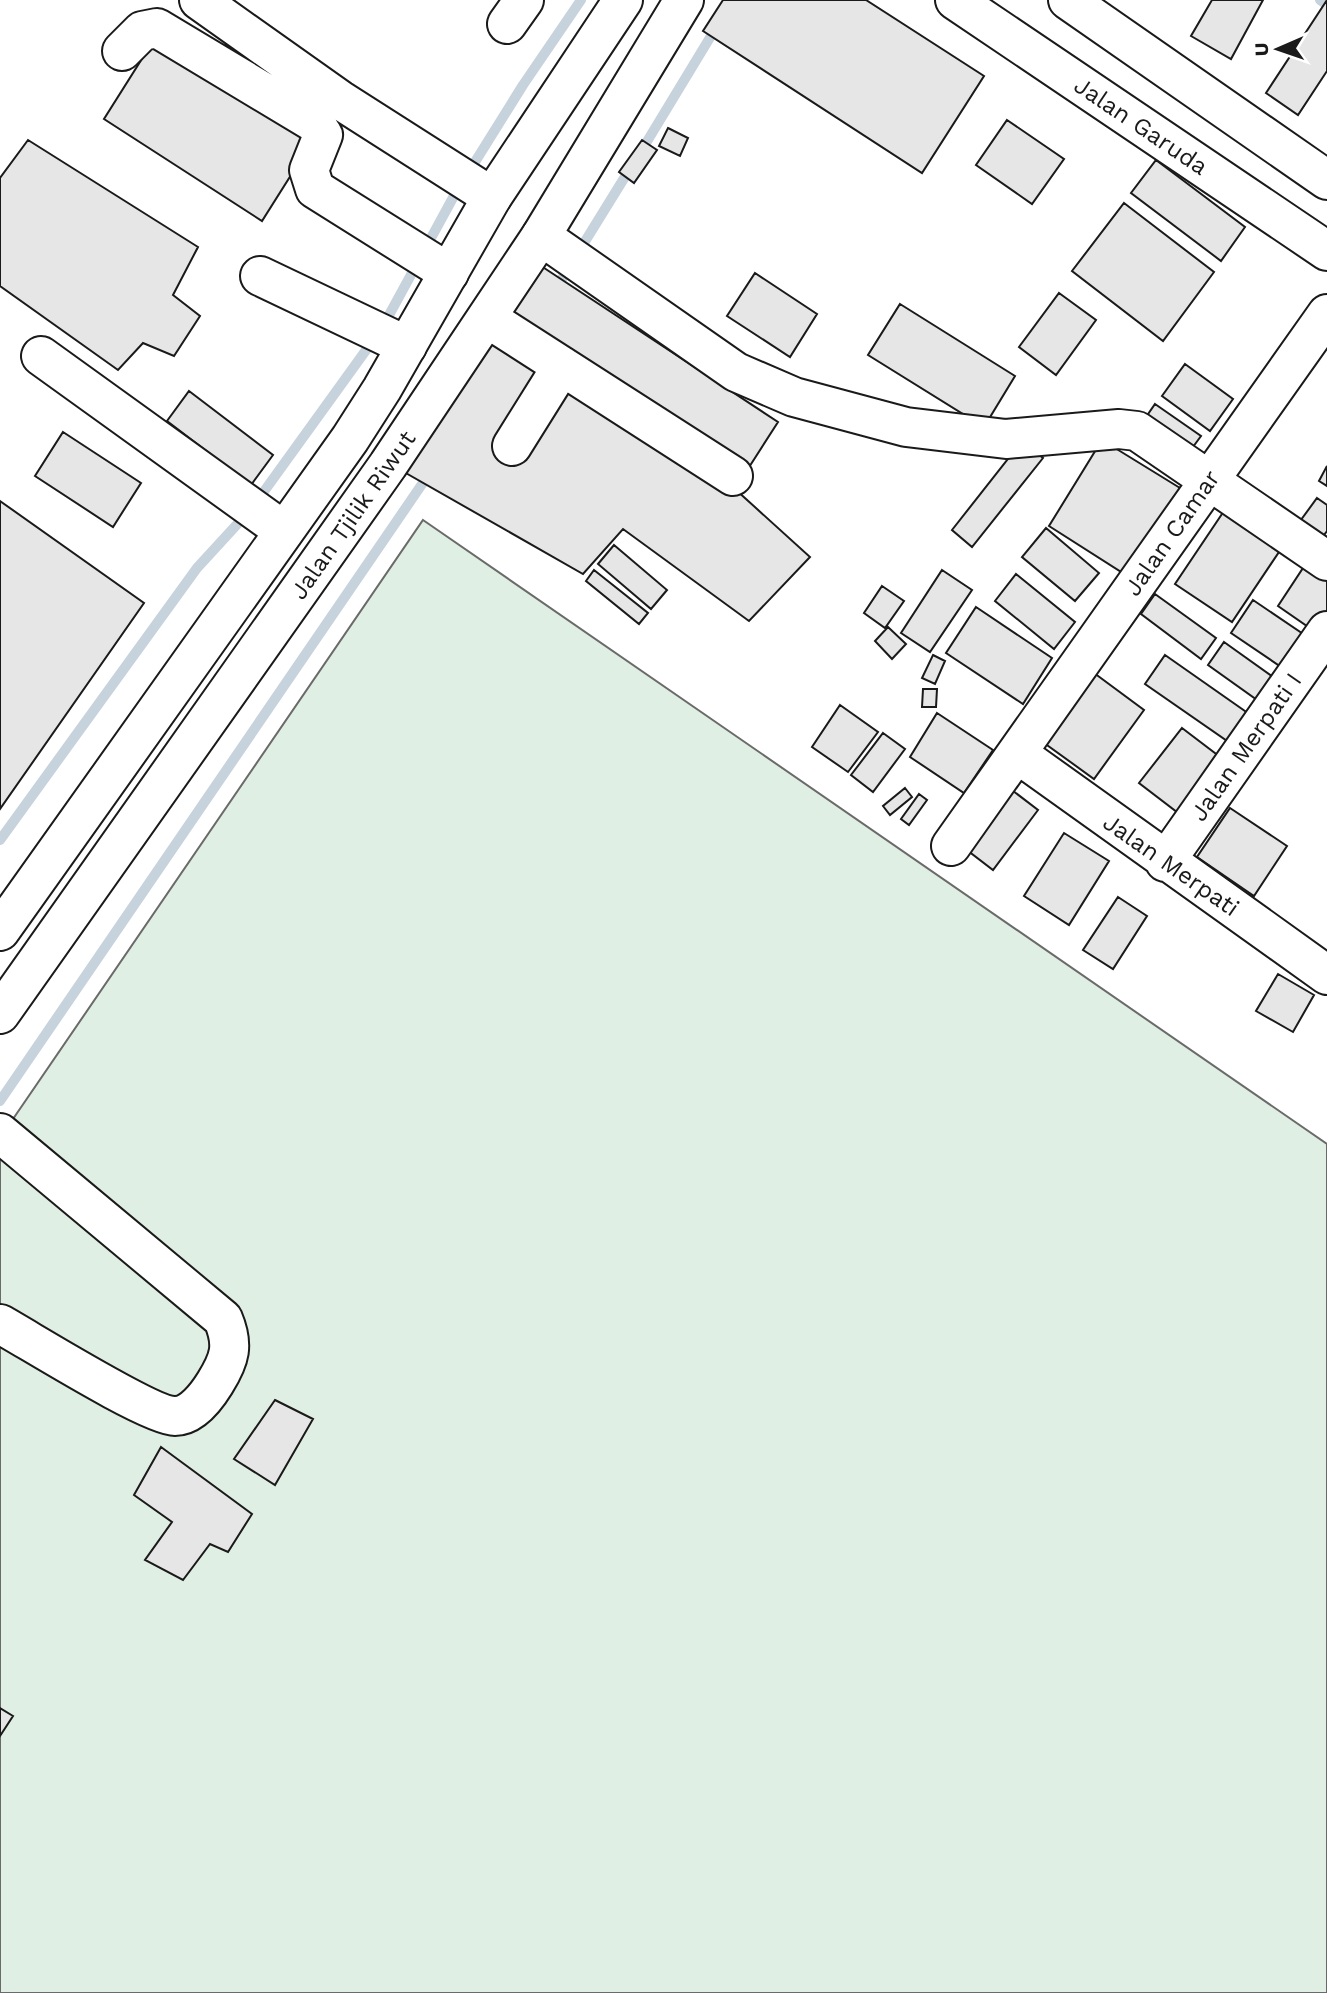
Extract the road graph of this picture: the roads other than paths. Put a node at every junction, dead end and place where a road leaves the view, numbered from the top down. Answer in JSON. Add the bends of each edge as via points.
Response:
{"nodes":[{"id":1,"x":199,"y":0,"type":"edge"},
{"id":2,"x":623,"y":0,"type":"edge"},
{"id":3,"x":684,"y":0,"type":"edge"},
{"id":4,"x":955,"y":0,"type":"edge"},
{"id":5,"x":1068,"y":0,"type":"edge"},
{"id":6,"x":122,"y":51,"type":"dead end"},
{"id":7,"x":1327,"y":180,"type":"edge"},
{"id":8,"x":492,"y":197,"type":"junction"},
{"id":9,"x":541,"y":236,"type":"junction"},
{"id":10,"x":1327,"y":251,"type":"edge"},
{"id":11,"x":449,"y":273,"type":"junction"},
{"id":12,"x":260,"y":276,"type":"dead end"},
{"id":13,"x":1327,"y":314,"type":"edge"},
{"id":14,"x":487,"y":317,"type":"junction"},
{"id":15,"x":407,"y":346,"type":"junction"},
{"id":16,"x":41,"y":356,"type":"dead end"},
{"id":17,"x":562,"y":366,"type":"junction"},
{"id":18,"x":512,"y":446,"type":"dead end"},
{"id":19,"x":733,"y":476,"type":"dead end"},
{"id":20,"x":1209,"y":481,"type":"junction"},
{"id":21,"x":285,"y":531,"type":"junction"},
{"id":22,"x":1327,"y":561,"type":"edge"},
{"id":23,"x":1327,"y":631,"type":"edge"},
{"id":24,"x":1018,"y":754,"type":"junction"},
{"id":25,"x":951,"y":846,"type":"dead end"},
{"id":26,"x":1165,"y":862,"type":"junction"},
{"id":27,"x":0,"y":931,"type":"edge"},
{"id":28,"x":1325,"y":970,"type":"edge"},
{"id":29,"x":0,"y":1014,"type":"edge"},
{"id":30,"x":0,"y":1133,"type":"edge"},
{"id":31,"x":0,"y":1324,"type":"edge"}],
"edges":[{"from":1,"to":8,"type":"main road","via":[[340,100]]},
{"from":2,"to":8,"type":"main road","name":"Jalan Tjilik Riwut"},
{"from":3,"to":9,"type":"main road","name":"Jalan Tjilik Riwut"},
{"from":4,"to":10,"type":"main road","name":"Jalan Garuda"},
{"from":5,"to":7,"type":"main road"},
{"from":6,"to":11,"type":"main road","via":[[142,30],[157,28],[316,123],[323,135],[309,170],[315,189]]},
{"from":8,"to":11,"type":"main road","name":"Jalan Tjilik Riwut"},
{"from":9,"to":14,"type":"main road","name":"Jalan Tjilik Riwut"},
{"from":9,"to":20,"type":"main road","via":[[736,372],[794,397],[906,427],[1006,439],[1137,431]]},
{"from":11,"to":15,"type":"main road","name":"Jalan Tjilik Riwut"},
{"from":12,"to":15,"type":"main road"},
{"from":13,"to":20,"type":"main road","name":"Jalan Camar"},
{"from":14,"to":17,"type":"main road"},
{"from":14,"to":29,"type":"main road","name":"Jalan Tjilik Riwut","via":[[324,559]]},
{"from":15,"to":21,"type":"main road","name":"Jalan Tjilik Riwut","via":[[350,439]]},
{"from":16,"to":21,"type":"main road"},
{"from":17,"to":18,"type":"main road"},
{"from":17,"to":19,"type":"main road"},
{"from":20,"to":22,"type":"main road"},
{"from":20,"to":24,"type":"main road","name":"Jalan Camar"},
{"from":21,"to":27,"type":"main road","name":"Jalan Tjilik Riwut"},
{"from":23,"to":26,"type":"main road","name":"Jalan Merpati I"},
{"from":24,"to":25,"type":"main road","name":"Jalan Camar"},
{"from":24,"to":26,"type":"main road","name":"Jalan Merpati"},
{"from":26,"to":28,"type":"main road","name":"Jalan Merpati"},
{"from":30,"to":31,"type":"main road","via":[[223,1318],[231,1339],[225,1367],[208,1396],[175,1416],[147,1407]]}]}
